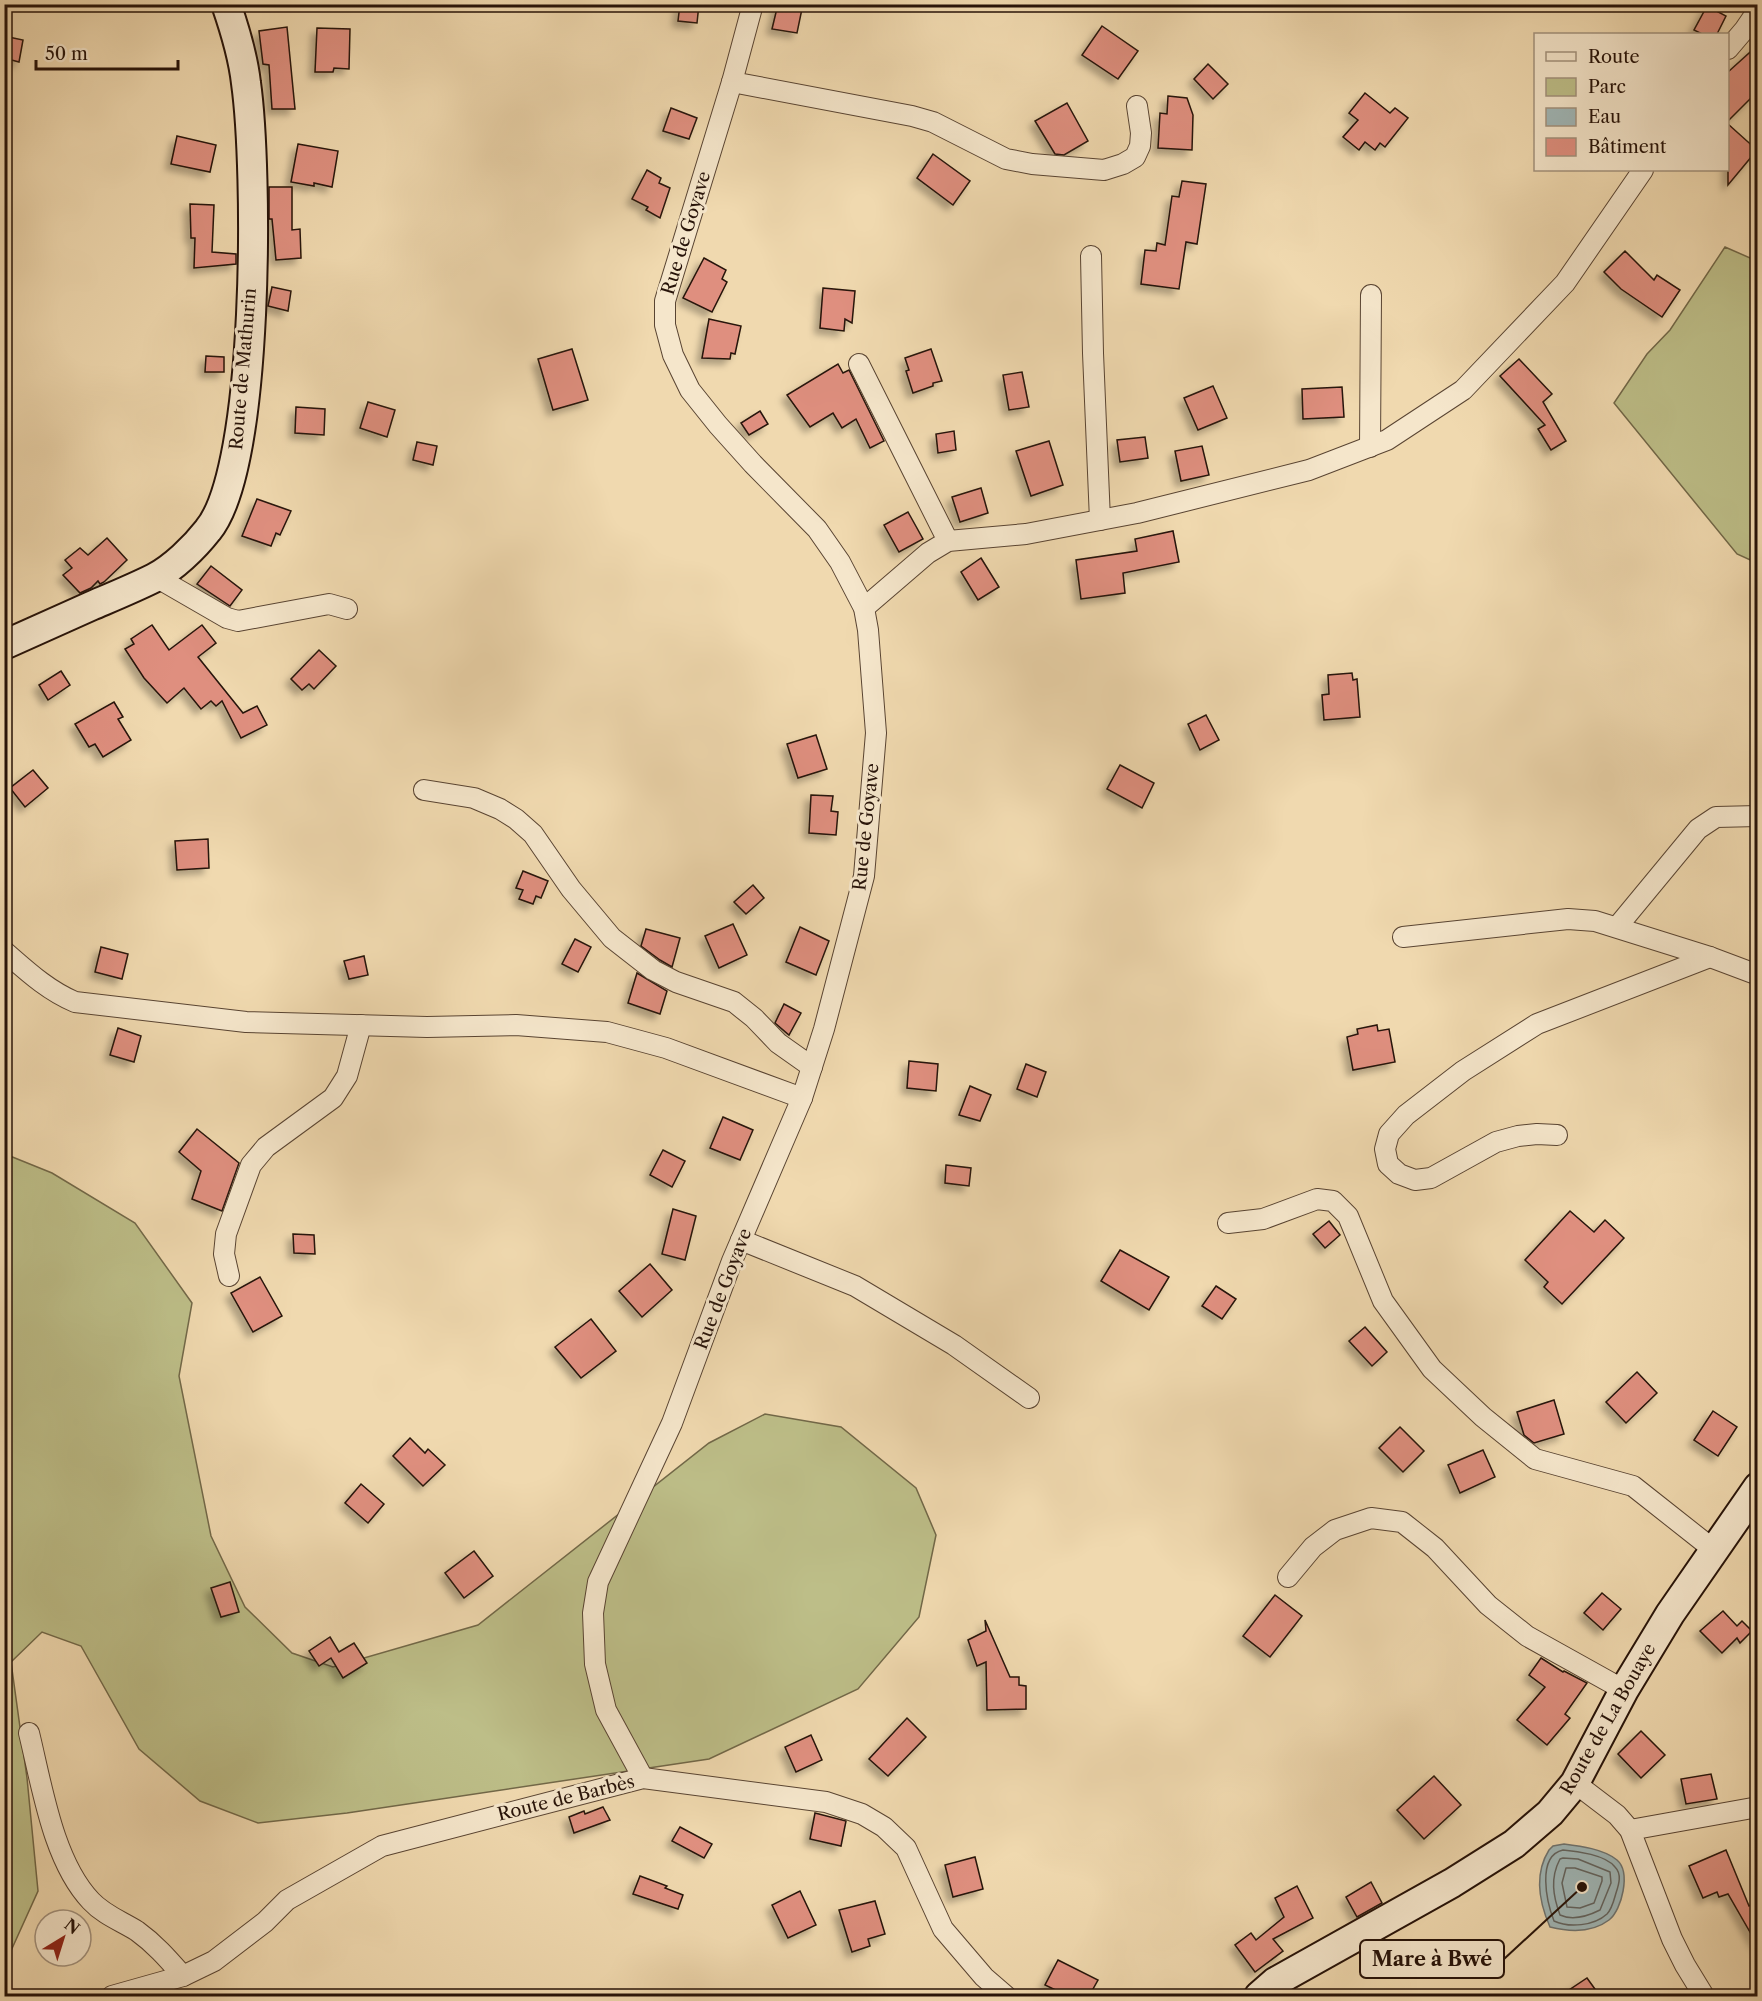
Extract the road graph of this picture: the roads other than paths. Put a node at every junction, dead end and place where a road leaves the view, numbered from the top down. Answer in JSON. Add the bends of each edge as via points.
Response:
{"nodes":[{"id":1,"x":226,"y":4,"type":"edge"},
{"id":2,"x":753,"y":4,"type":"edge"},
{"id":3,"x":1758,"y":10,"type":"edge"},
{"id":4,"x":1729,"y":48,"type":"edge"},
{"id":5,"x":732,"y":82,"type":"junction"},
{"id":6,"x":1137,"y":106,"type":"dead end"},
{"id":7,"x":1642,"y":171,"type":"edge"},
{"id":8,"x":1091,"y":256,"type":"dead end"},
{"id":9,"x":1371,"y":295,"type":"dead end"},
{"id":10,"x":859,"y":364,"type":"dead end"},
{"id":11,"x":1370,"y":447,"type":"junction"},
{"id":12,"x":1100,"y":520,"type":"junction"},
{"id":13,"x":948,"y":541,"type":"junction"},
{"id":14,"x":156,"y":577,"type":"junction"},
{"id":15,"x":864,"y":608,"type":"junction"},
{"id":16,"x":347,"y":609,"type":"dead end"},
{"id":17,"x":4,"y":645,"type":"edge"},
{"id":18,"x":424,"y":790,"type":"dead end"},
{"id":19,"x":1758,"y":816,"type":"edge"},
{"id":20,"x":1617,"y":927,"type":"junction"},
{"id":21,"x":1403,"y":937,"type":"dead end"},
{"id":22,"x":4,"y":951,"type":"edge"},
{"id":23,"x":1710,"y":957,"type":"junction"},
{"id":24,"x":1758,"y":975,"type":"edge"},
{"id":25,"x":361,"y":1025,"type":"junction"},
{"id":26,"x":812,"y":1067,"type":"junction"},
{"id":27,"x":802,"y":1098,"type":"junction"},
{"id":28,"x":1557,"y":1135,"type":"dead end"},
{"id":29,"x":1228,"y":1224,"type":"dead end"},
{"id":30,"x":741,"y":1240,"type":"junction"},
{"id":31,"x":229,"y":1276,"type":"dead end"},
{"id":32,"x":1029,"y":1398,"type":"dead end"},
{"id":33,"x":1758,"y":1487,"type":"edge"},
{"id":34,"x":1714,"y":1550,"type":"junction"},
{"id":35,"x":1288,"y":1577,"type":"dead end"},
{"id":36,"x":1624,"y":1690,"type":"junction"},
{"id":37,"x":29,"y":1733,"type":"dead end"},
{"id":38,"x":643,"y":1778,"type":"junction"},
{"id":39,"x":1575,"y":1783,"type":"junction"},
{"id":40,"x":1758,"y":1807,"type":"edge"},
{"id":41,"x":1630,"y":1830,"type":"junction"},
{"id":42,"x":183,"y":1976,"type":"junction"},
{"id":43,"x":112,"y":1996,"type":"edge"},
{"id":44,"x":1006,"y":1996,"type":"edge"},
{"id":45,"x":1259,"y":1996,"type":"edge"},
{"id":46,"x":1704,"y":1996,"type":"edge"}],
"edges":[{"from":1,"to":14,"type":"street","name":"Route de Mathurin","via":[[238,39],[250,118],[253,221],[244,399],[236,455],[219,513],[196,544]]},
{"from":2,"to":5,"type":"street","name":"Rue de Goyave"},
{"from":3,"to":4,"type":"street"},
{"from":5,"to":6,"type":"street","via":[[912,116],[1006,159],[1104,170],[1135,157],[1141,133]]},
{"from":5,"to":15,"type":"street","name":"Rue de Goyave","via":[[665,301],[673,355],[690,390],[718,425],[817,529]]},
{"from":7,"to":11,"type":"street","via":[[1564,283],[1463,390]]},
{"from":8,"to":12,"type":"street"},
{"from":9,"to":11,"type":"street"},
{"from":10,"to":13,"type":"street"},
{"from":11,"to":12,"type":"street","via":[[1309,470]]},
{"from":12,"to":13,"type":"street","via":[[1026,534]]},
{"from":13,"to":15,"type":"street","via":[[928,553]]},
{"from":14,"to":16,"type":"street","via":[[238,621],[329,604]]},
{"from":14,"to":17,"type":"street","name":"Route de Mathurin"},
{"from":15,"to":26,"type":"street","name":"Rue de Goyave","via":[[876,733],[864,876]]},
{"from":18,"to":26,"type":"street","via":[[474,798],[516,819],[539,841],[592,915],[626,950],[676,982],[734,1002]]},
{"from":19,"to":20,"type":"street","via":[[1716,817],[1698,829]]},
{"from":20,"to":21,"type":"street","via":[[1568,919]]},
{"from":20,"to":23,"type":"street"},
{"from":22,"to":25,"type":"street","via":[[43,985],[75,1002],[246,1022]]},
{"from":23,"to":24,"type":"street"},
{"from":23,"to":28,"type":"street","via":[[1537,1024],[1463,1071],[1406,1115],[1389,1134],[1384,1149],[1388,1164],[1415,1180],[1431,1178],[1496,1142],[1518,1136]]},
{"from":25,"to":27,"type":"street","via":[[516,1025],[607,1032],[666,1048]]},
{"from":25,"to":31,"type":"street","via":[[347,1076],[333,1098],[266,1147],[251,1165],[226,1234],[224,1254]]},
{"from":26,"to":27,"type":"street","name":"Rue de Goyave"},
{"from":27,"to":30,"type":"street","name":"Rue de Goyave"},
{"from":29,"to":34,"type":"street","via":[[1263,1219],[1317,1199],[1333,1201],[1348,1216],[1383,1301],[1432,1369],[1483,1417],[1535,1459],[1634,1486]]},
{"from":30,"to":32,"type":"street","via":[[855,1286],[954,1345]]},
{"from":30,"to":38,"type":"street","name":"Rue de Goyave","via":[[672,1423],[598,1582],[593,1613],[595,1664],[606,1710]]},
{"from":33,"to":34,"type":"street","name":"Route de La Bouaye"},
{"from":34,"to":36,"type":"street","name":"Route de La Bouaye"},
{"from":35,"to":36,"type":"street","via":[[1312,1548],[1335,1530],[1371,1518],[1402,1522],[1435,1548],[1488,1605],[1527,1636]]},
{"from":36,"to":39,"type":"street","name":"Route de La Bouaye"},
{"from":37,"to":42,"type":"street","via":[[68,1871],[91,1900],[157,1946]]},
{"from":38,"to":42,"type":"street","name":"Route de Barbès","via":[[382,1846],[287,1900],[214,1961]]},
{"from":38,"to":44,"type":"street","name":"Route de Barbès","via":[[826,1802],[884,1827],[906,1848],[944,1929],[984,1977]]},
{"from":39,"to":41,"type":"street"},
{"from":39,"to":45,"type":"street","name":"Route de La Bouaye","via":[[1550,1813],[1514,1844],[1275,1982]]},
{"from":40,"to":41,"type":"street"},
{"from":41,"to":46,"type":"street","via":[[1672,1939]]},
{"from":42,"to":43,"type":"street","name":"Route de Barbès"}]}
